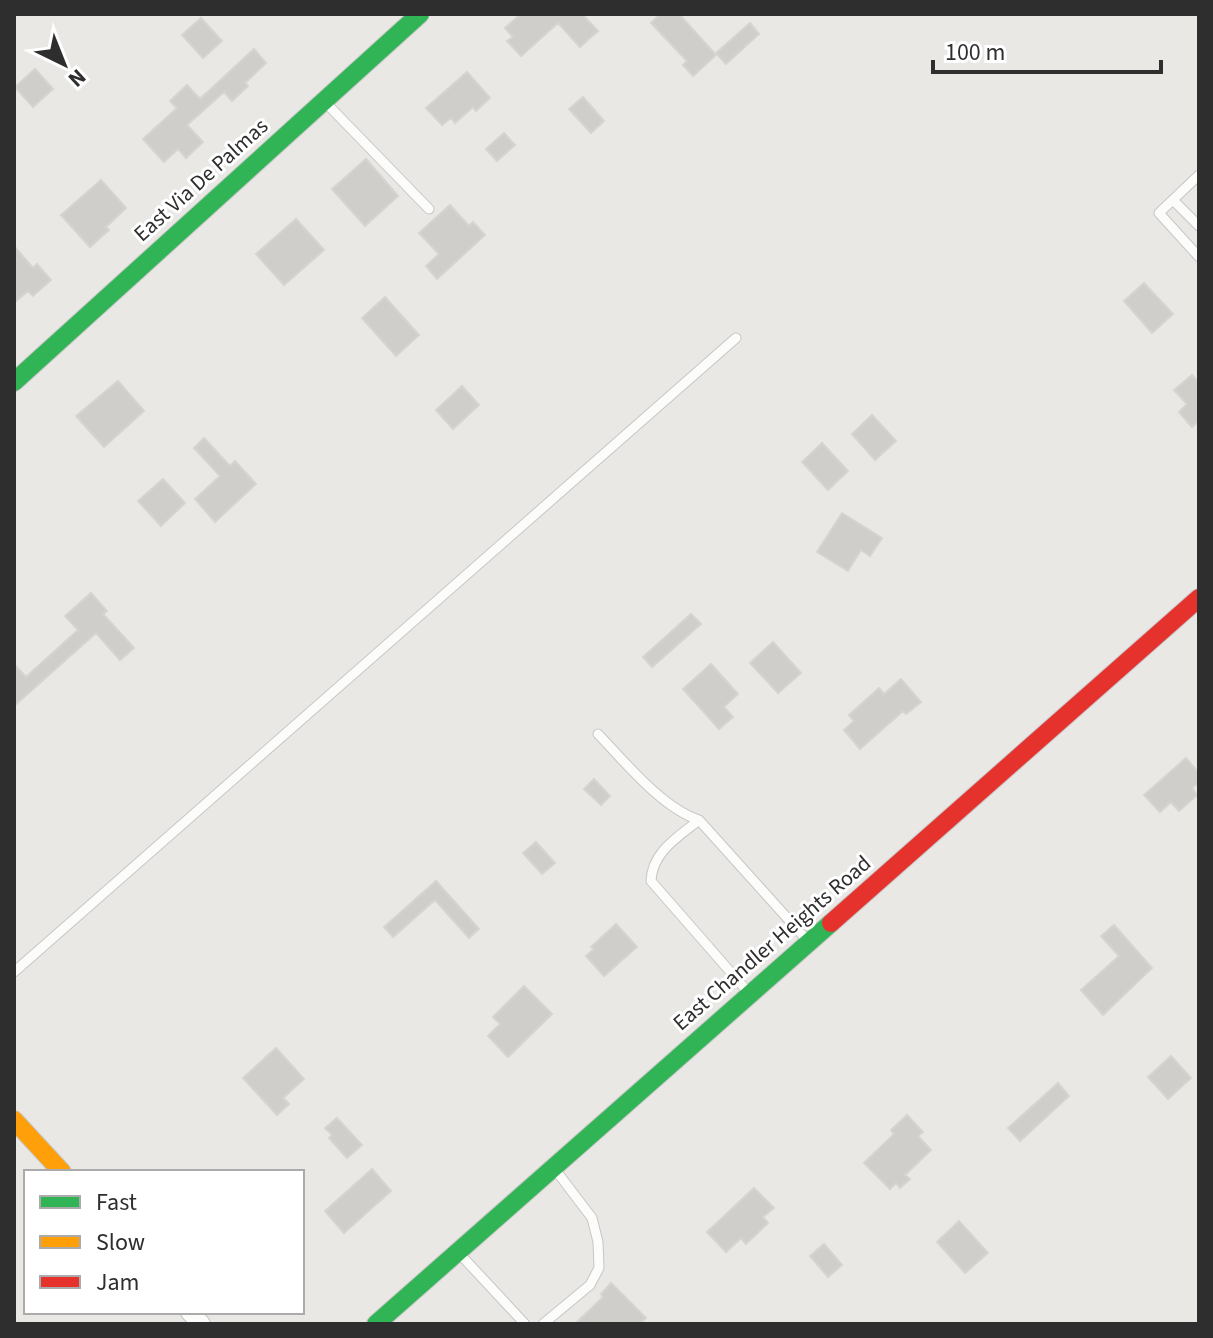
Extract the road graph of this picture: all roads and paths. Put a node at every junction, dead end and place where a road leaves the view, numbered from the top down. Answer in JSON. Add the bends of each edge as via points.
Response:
{"nodes":[{"id":1,"x":420,"y":14,"type":"edge"},
{"id":2,"x":324,"y":100,"type":"junction"},
{"id":3,"x":1199,"y":175,"type":"edge"},
{"id":4,"x":1173,"y":200,"type":"junction"},
{"id":5,"x":429,"y":209,"type":"dead end"},
{"id":6,"x":1199,"y":226,"type":"edge"},
{"id":7,"x":1199,"y":257,"type":"edge"},
{"id":8,"x":736,"y":338,"type":"dead end"},
{"id":9,"x":14,"y":382,"type":"edge"},
{"id":10,"x":1199,"y":598,"type":"edge"},
{"id":11,"x":598,"y":734,"type":"dead end"},
{"id":12,"x":699,"y":820,"type":"junction"},
{"id":13,"x":810,"y":942,"type":"junction"},
{"id":14,"x":14,"y":972,"type":"edge"},
{"id":15,"x":750,"y":995,"type":"junction"},
{"id":16,"x":14,"y":1120,"type":"edge"},
{"id":17,"x":554,"y":1168,"type":"junction"},
{"id":18,"x":60,"y":1170,"type":"edge"},
{"id":19,"x":458,"y":1252,"type":"junction"},
{"id":20,"x":376,"y":1324,"type":"edge"},
{"id":21,"x":525,"y":1324,"type":"edge"},
{"id":22,"x":543,"y":1324,"type":"edge"}],
"edges":[{"from":1,"to":2,"type":"main road","name":"East Via De Palmas"},
{"from":2,"to":5,"type":"lane"},
{"from":2,"to":9,"type":"main road","name":"East Via De Palmas"},
{"from":3,"to":4,"type":"lane"},
{"from":4,"to":6,"type":"lane"},
{"from":4,"to":7,"type":"lane","via":[[1159,213]]},
{"from":8,"to":14,"type":"lane"},
{"from":10,"to":13,"type":"main road","name":"East Chandler Heights Road"},
{"from":11,"to":12,"type":"lane","via":[[683,815]]},
{"from":12,"to":13,"type":"lane"},
{"from":12,"to":15,"type":"lane","via":[[651,866],[651,881]]},
{"from":13,"to":15,"type":"main road","name":"East Chandler Heights Road"},
{"from":15,"to":17,"type":"main road","name":"East Chandler Heights Road"},
{"from":16,"to":18,"type":"main road"},
{"from":17,"to":19,"type":"main road","name":"East Chandler Heights Road"},
{"from":17,"to":22,"type":"lane","via":[[592,1218],[599,1268],[590,1285]]},
{"from":19,"to":20,"type":"main road","name":"East Chandler Heights Road"},
{"from":19,"to":21,"type":"lane"}]}
